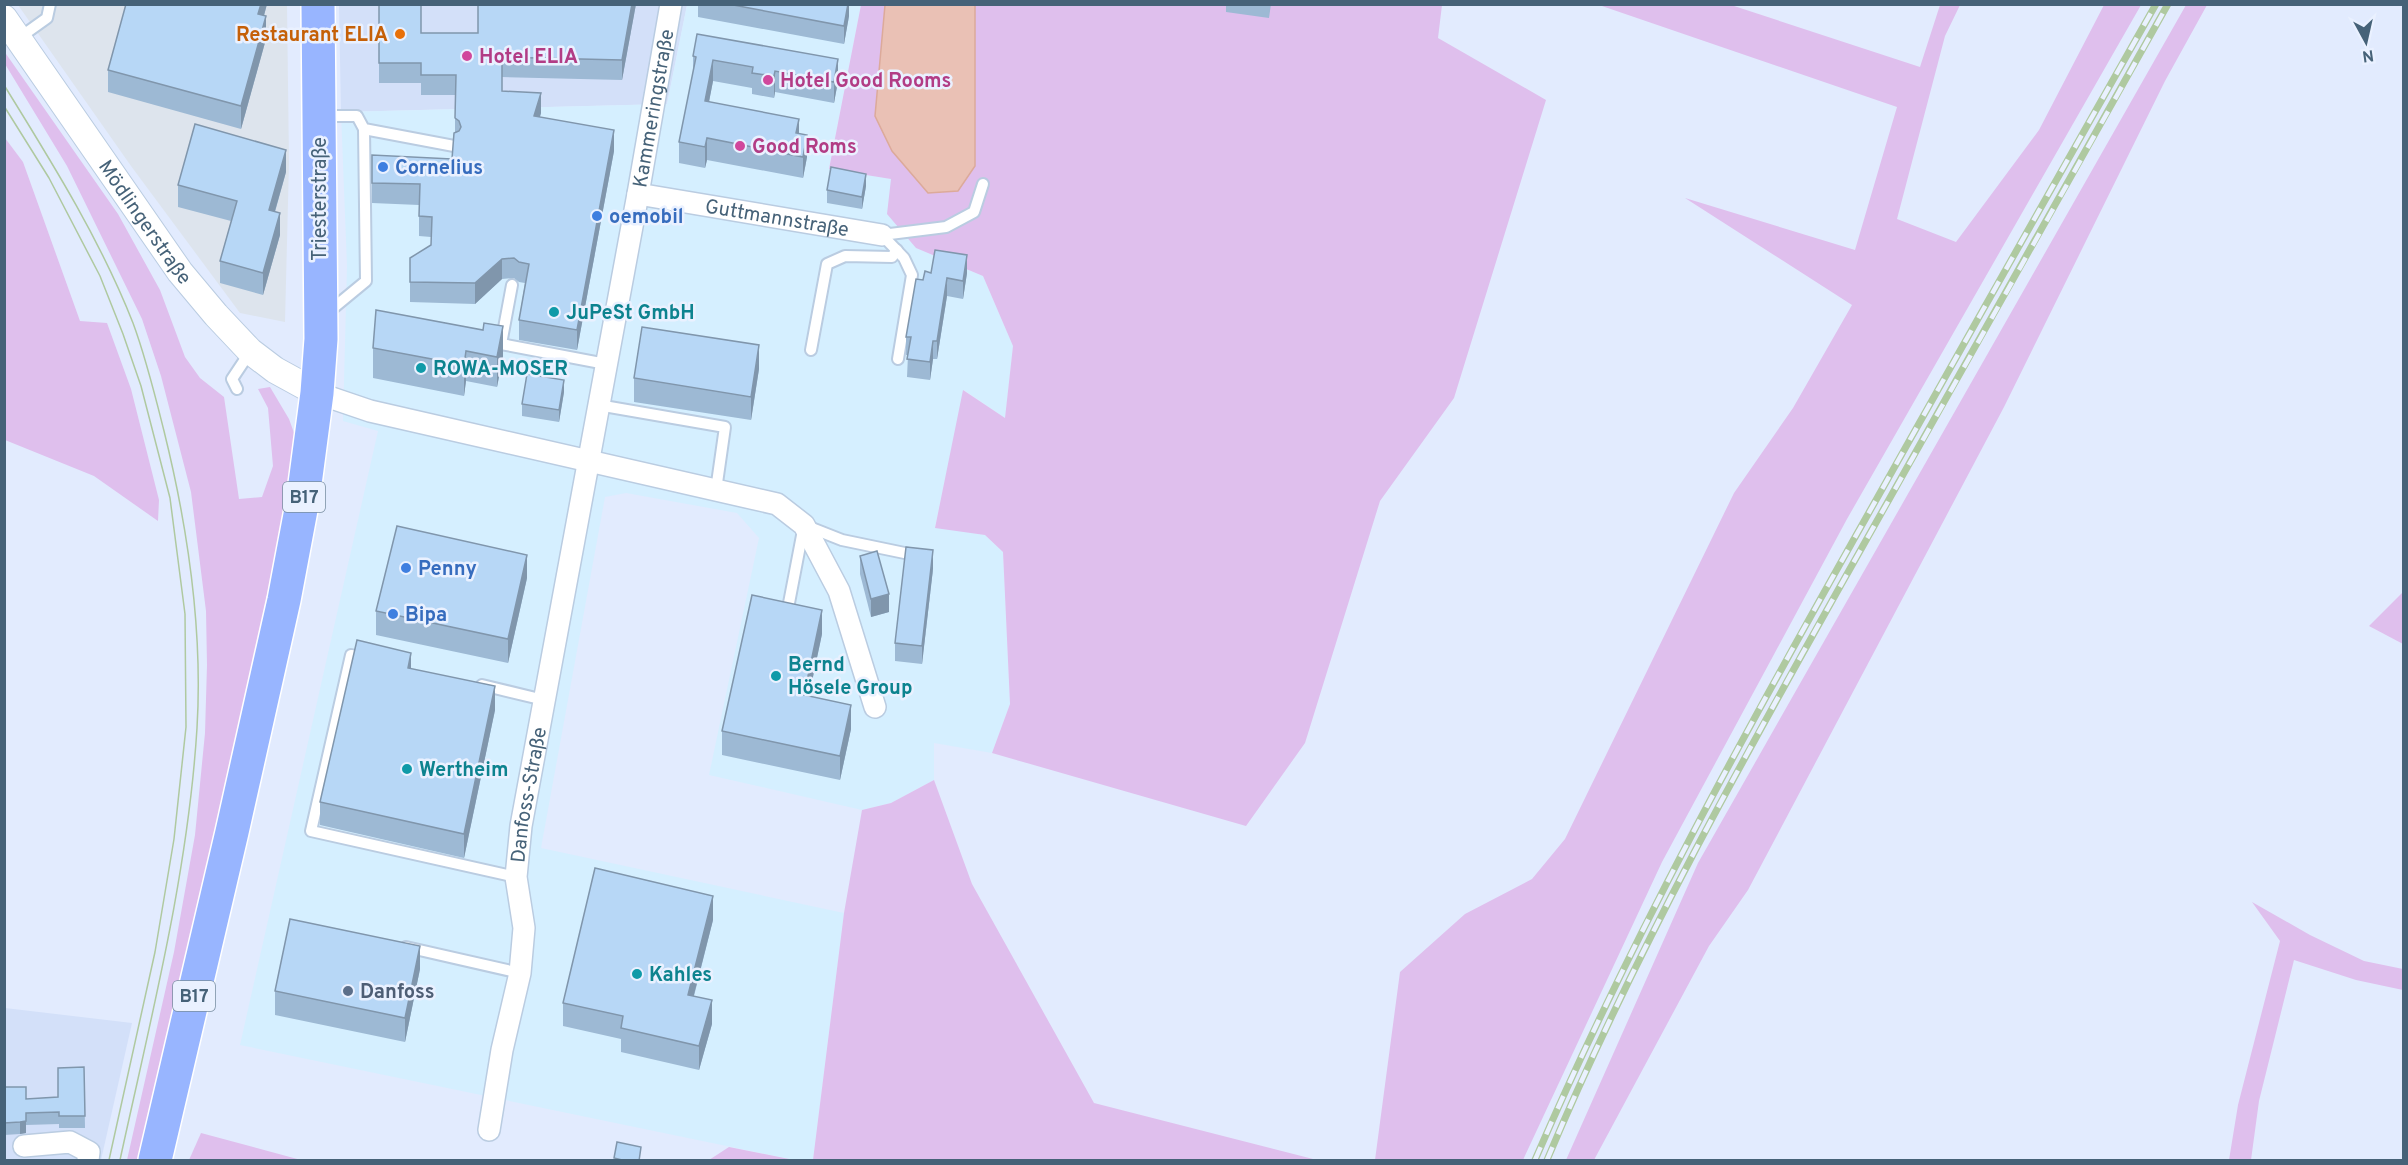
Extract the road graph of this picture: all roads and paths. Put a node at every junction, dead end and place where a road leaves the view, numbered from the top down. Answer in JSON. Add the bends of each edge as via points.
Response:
{"nodes":[{"id":1,"x":50,"y":4,"type":"edge"},
{"id":2,"x":318,"y":4,"type":"edge"},
{"id":3,"x":671,"y":4,"type":"edge"},
{"id":4,"x":12,"y":29,"type":"edge"},
{"id":5,"x":319,"y":116,"type":"junction"},
{"id":6,"x":364,"y":129,"type":"junction"},
{"id":7,"x":454,"y":146,"type":"edge"},
{"id":8,"x":983,"y":184,"type":"dead end"},
{"id":9,"x":638,"y":194,"type":"junction"},
{"id":10,"x":889,"y":243,"type":"junction"},
{"id":11,"x":512,"y":285,"type":"dead end"},
{"id":12,"x":320,"y":319,"type":"junction"},
{"id":13,"x":811,"y":350,"type":"dead end"},
{"id":14,"x":250,"y":351,"type":"junction"},
{"id":15,"x":898,"y":359,"type":"dead end"},
{"id":16,"x":606,"y":364,"type":"junction"},
{"id":17,"x":237,"y":389,"type":"dead end"},
{"id":18,"x":317,"y":393,"type":"junction"},
{"id":19,"x":598,"y":405,"type":"junction"},
{"id":20,"x":587,"y":461,"type":"junction"},
{"id":21,"x":716,"y":490,"type":"junction"},
{"id":22,"x":804,"y":525,"type":"junction"},
{"id":23,"x":925,"y":558,"type":"edge"},
{"id":24,"x":789,"y":603,"type":"edge"},
{"id":25,"x":373,"y":660,"type":"edge"},
{"id":26,"x":476,"y":684,"type":"edge"},
{"id":27,"x":544,"y":699,"type":"junction"},
{"id":28,"x":875,"y":707,"type":"dead end"},
{"id":29,"x":516,"y":877,"type":"junction"},
{"id":30,"x":397,"y":945,"type":"edge"},
{"id":31,"x":520,"y":973,"type":"junction"},
{"id":32,"x":489,"y":1130,"type":"dead end"},
{"id":33,"x":24,"y":1146,"type":"dead end"},
{"id":34,"x":88,"y":1161,"type":"edge"},
{"id":35,"x":155,"y":1161,"type":"edge"}],
"edges":[{"from":1,"to":4,"type":"lane","via":[[47,18]]},
{"from":2,"to":5,"type":"main road","name":"Triesterstraße","number":"B17"},
{"from":3,"to":9,"type":"street","name":"Kammeringstraße"},
{"from":4,"to":14,"type":"street","name":"Mödlingerstraße","via":[[180,272]]},
{"from":5,"to":6,"type":"lane","via":[[357,116]]},
{"from":5,"to":12,"type":"main road","name":"Triesterstraße","number":"B17"},
{"from":6,"to":7,"type":"lane"},
{"from":6,"to":12,"type":"lane","via":[[366,281]]},
{"from":8,"to":10,"type":"lane","via":[[974,212],[946,227]]},
{"from":9,"to":10,"type":"street","name":"Guttmannstraße"},
{"from":9,"to":16,"type":"street","name":"Kammeringstraße"},
{"from":10,"to":13,"type":"lane","via":[[892,257],[845,255],[827,264]]},
{"from":10,"to":15,"type":"lane","via":[[904,258],[912,275]]},
{"from":11,"to":16,"type":"lane","via":[[501,344]]},
{"from":12,"to":18,"type":"main road","name":"Triesterstraße","number":"B17"},
{"from":14,"to":17,"type":"lane","via":[[232,379]]},
{"from":14,"to":18,"type":"street","name":"Mödlingerstraße"},
{"from":16,"to":19,"type":"street","name":"Kammeringstraße"},
{"from":18,"to":20,"type":"street","via":[[370,411]]},
{"from":18,"to":35,"type":"main road","number":"B17","via":[[284,600]]},
{"from":19,"to":20,"type":"street","name":"Kammeringstraße"},
{"from":19,"to":21,"type":"lane","via":[[725,428]]},
{"from":20,"to":21,"type":"street"},
{"from":20,"to":27,"type":"street","name":"Danfoss-Straße"},
{"from":21,"to":22,"type":"street","via":[[777,504]]},
{"from":22,"to":23,"type":"lane","via":[[842,540]]},
{"from":22,"to":24,"type":"lane"},
{"from":22,"to":28,"type":"street","via":[[839,591]]},
{"from":25,"to":29,"type":"lane","via":[[351,655],[311,831]]},
{"from":26,"to":27,"type":"lane"},
{"from":27,"to":29,"type":"street","name":"Danfoss-Straße"},
{"from":29,"to":31,"type":"street","name":"Danfoss-Straße","via":[[524,928]]},
{"from":30,"to":31,"type":"lane"},
{"from":31,"to":32,"type":"street","name":"Danfoss-Straße"},
{"from":33,"to":34,"type":"street","via":[[70,1142],[89,1152]]}]}
